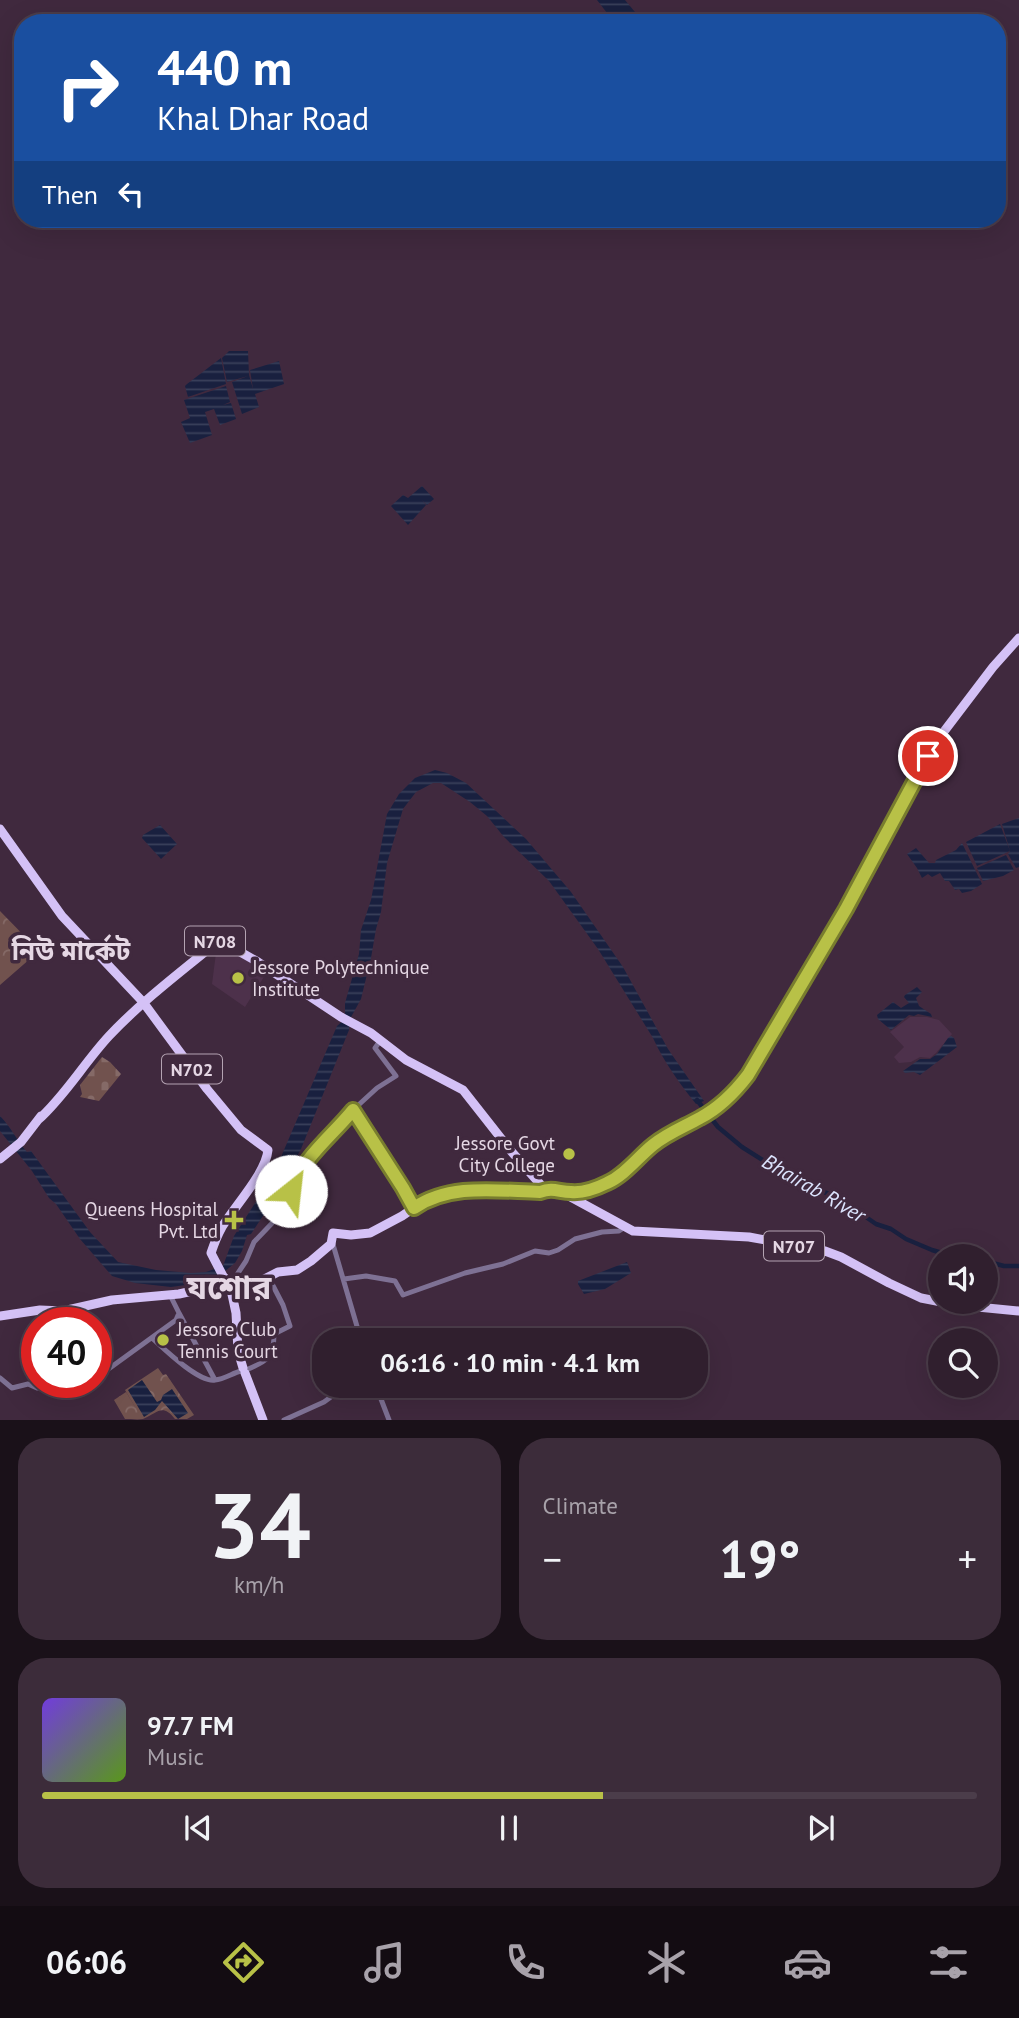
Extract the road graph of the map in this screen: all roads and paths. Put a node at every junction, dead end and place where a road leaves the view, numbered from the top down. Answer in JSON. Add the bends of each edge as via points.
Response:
{"nodes":[{"id":1,"x":1019,"y":638,"type":"edge"},
{"id":2,"x":0,"y":829,"type":"edge"},
{"id":3,"x":142,"y":1002,"type":"junction"},
{"id":4,"x":381,"y":1041,"type":"junction"},
{"id":5,"x":353,"y":1110,"type":"junction"},
{"id":6,"x":0,"y":1159,"type":"edge"},
{"id":7,"x":548,"y":1191,"type":"junction"},
{"id":8,"x":567,"y":1193,"type":"junction"},
{"id":9,"x":414,"y":1208,"type":"junction"},
{"id":10,"x":625,"y":1227,"type":"junction"},
{"id":11,"x":332,"y":1241,"type":"junction"},
{"id":12,"x":269,"y":1278,"type":"junction"},
{"id":13,"x":344,"y":1279,"type":"junction"},
{"id":14,"x":227,"y":1282,"type":"junction"},
{"id":15,"x":171,"y":1295,"type":"junction"},
{"id":16,"x":928,"y":1296,"type":"edge"},
{"id":17,"x":998,"y":1307,"type":"edge"},
{"id":18,"x":1019,"y":1310,"type":"edge"},
{"id":19,"x":179,"y":1313,"type":"junction"},
{"id":20,"x":0,"y":1316,"type":"edge"},
{"id":21,"x":358,"y":1328,"type":"edge"},
{"id":22,"x":152,"y":1338,"type":"junction"},
{"id":23,"x":112,"y":1367,"type":"edge"},
{"id":24,"x":244,"y":1370,"type":"junction"},
{"id":25,"x":0,"y":1378,"type":"edge"},
{"id":26,"x":215,"y":1380,"type":"junction"},
{"id":27,"x":21,"y":1386,"type":"edge"},
{"id":28,"x":330,"y":1398,"type":"edge"},
{"id":29,"x":380,"y":1398,"type":"edge"},
{"id":30,"x":263,"y":1419,"type":"edge"},
{"id":31,"x":284,"y":1419,"type":"edge"},
{"id":32,"x":388,"y":1419,"type":"edge"}],
"edges":[{"from":1,"to":8,"type":"highway","via":[[936,742],[850,902],[743,1082],[706,1114],[655,1143],[617,1177],[588,1190]]},
{"from":2,"to":3,"type":"highway","number":"N702","via":[[62,916]]},
{"from":3,"to":4,"type":"highway","number":"N708","via":[[221,938]]},
{"from":3,"to":6,"type":"highway","number":"N708","via":[[104,1039],[21,1142]]},
{"from":3,"to":14,"type":"highway","number":"N702","via":[[242,1130],[268,1150],[211,1253]]},
{"from":4,"to":5,"type":"street","via":[[375,1047],[396,1076]]},
{"from":4,"to":7,"type":"highway","number":"N708","via":[[415,1066],[463,1090]]},
{"from":5,"to":9,"type":"street"},
{"from":5,"to":14,"type":"street","via":[[298,1173],[277,1218]]},
{"from":7,"to":8,"type":"highway","number":"N707"},
{"from":7,"to":9,"type":"highway","number":"N707","via":[[465,1190],[439,1195]]},
{"from":8,"to":10,"type":"highway","number":"N707"},
{"from":9,"to":11,"type":"highway","number":"N707","via":[[370,1233],[333,1233]]},
{"from":10,"to":13,"type":"street","via":[[403,1295],[395,1281],[366,1276]]},
{"from":10,"to":16,"type":"highway","number":"N707","via":[[733,1233],[832,1250]]},
{"from":10,"to":18,"type":"highway","number":"N707","via":[[749,1237],[831,1252],[921,1297]]},
{"from":11,"to":12,"type":"highway","number":"N707","via":[[305,1265]]},
{"from":11,"to":13,"type":"street"},
{"from":12,"to":14,"type":"highway","number":"N707","via":[[244,1290]]},
{"from":12,"to":24,"type":"street","via":[[290,1326],[274,1334],[271,1356]]},
{"from":13,"to":21,"type":"street"},
{"from":14,"to":15,"type":"highway","number":"N707"},
{"from":14,"to":24,"type":"highway"},
{"from":15,"to":19,"type":"street"},
{"from":15,"to":20,"type":"highway","number":"N707"},
{"from":17,"to":18,"type":"highway","number":"N707"},
{"from":19,"to":22,"type":"street"},
{"from":19,"to":26,"type":"street"},
{"from":22,"to":23,"type":"street"},
{"from":22,"to":26,"type":"street","via":[[180,1363]]},
{"from":24,"to":26,"type":"street"},
{"from":24,"to":30,"type":"highway"},
{"from":25,"to":27,"type":"street","via":[[12,1388]]},
{"from":28,"to":31,"type":"street"},
{"from":29,"to":32,"type":"street"}]}
